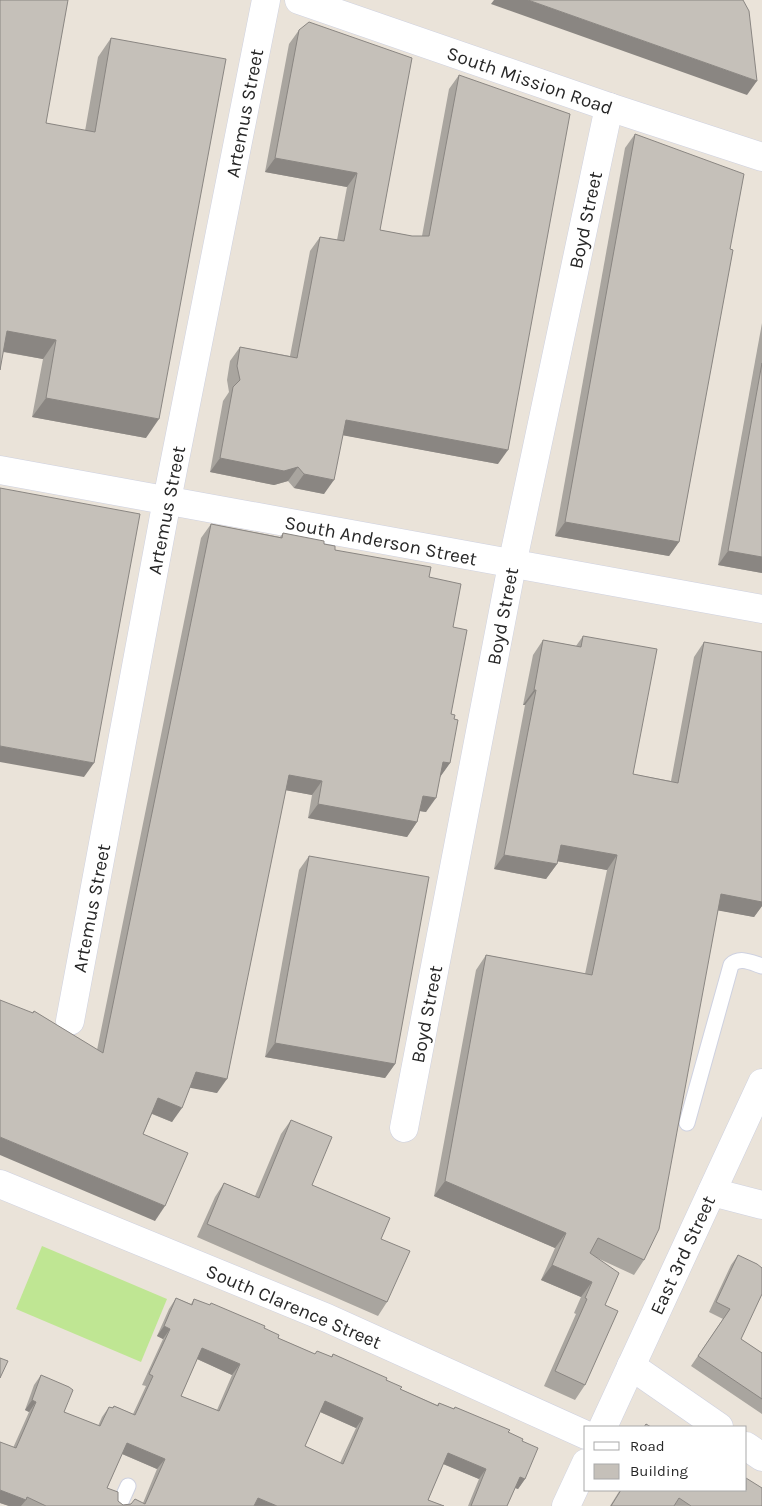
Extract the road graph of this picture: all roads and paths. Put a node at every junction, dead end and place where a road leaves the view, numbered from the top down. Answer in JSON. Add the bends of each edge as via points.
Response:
{"nodes":[{"id":1,"x":266,"y":0,"type":"edge"},
{"id":2,"x":298,"y":0,"type":"edge"},
{"id":3,"x":609,"y":107,"type":"junction"},
{"id":4,"x":762,"y":157,"type":"edge"},
{"id":5,"x":0,"y":470,"type":"edge"},
{"id":6,"x":167,"y":500,"type":"junction"},
{"id":7,"x":512,"y":564,"type":"junction"},
{"id":8,"x":762,"y":609,"type":"edge"},
{"id":9,"x":762,"y":966,"type":"edge"},
{"id":10,"x":70,"y":1021,"type":"dead end"},
{"id":11,"x":762,"y":1083,"type":"edge"},
{"id":12,"x":687,"y":1123,"type":"dead end"},
{"id":13,"x":404,"y":1128,"type":"dead end"},
{"id":14,"x":0,"y":1184,"type":"edge"},
{"id":15,"x":712,"y":1192,"type":"junction"},
{"id":16,"x":762,"y":1205,"type":"edge"},
{"id":17,"x":631,"y":1366,"type":"junction"},
{"id":18,"x":603,"y":1426,"type":"edge"},
{"id":19,"x":718,"y":1426,"type":"edge"},
{"id":20,"x":584,"y":1434,"type":"edge"},
{"id":21,"x":747,"y":1447,"type":"edge"},
{"id":22,"x":762,"y":1458,"type":"edge"},
{"id":23,"x":584,"y":1468,"type":"edge"},
{"id":24,"x":128,"y":1486,"type":"dead end"},
{"id":25,"x":119,"y":1506,"type":"edge"},
{"id":26,"x":566,"y":1506,"type":"edge"}],
"edges":[{"from":1,"to":6,"type":"street","name":"Artemus Street"},
{"from":2,"to":3,"type":"street","name":"South Mission Road"},
{"from":3,"to":4,"type":"street","name":"South Mission Road"},
{"from":3,"to":7,"type":"street","name":"Boyd Street"},
{"from":5,"to":6,"type":"street","name":"South Anderson Street"},
{"from":6,"to":7,"type":"street","name":"South Anderson Street"},
{"from":6,"to":10,"type":"street","name":"Artemus Street"},
{"from":7,"to":8,"type":"street","name":"South Anderson Street"},
{"from":7,"to":13,"type":"street","name":"Boyd Street"},
{"from":9,"to":12,"type":"lane","via":[[742,960],[731,965]]},
{"from":11,"to":15,"type":"street","name":"East 3rd Street"},
{"from":14,"to":20,"type":"street","name":"South Clarence Street","via":[[327,1318]]},
{"from":15,"to":16,"type":"street"},
{"from":15,"to":17,"type":"street","name":"East 3rd Street"},
{"from":17,"to":18,"type":"street","name":"East 3rd Street"},
{"from":17,"to":19,"type":"street"},
{"from":21,"to":22,"type":"street"},
{"from":23,"to":26,"type":"street"},
{"from":24,"to":25,"type":"lane"}]}
